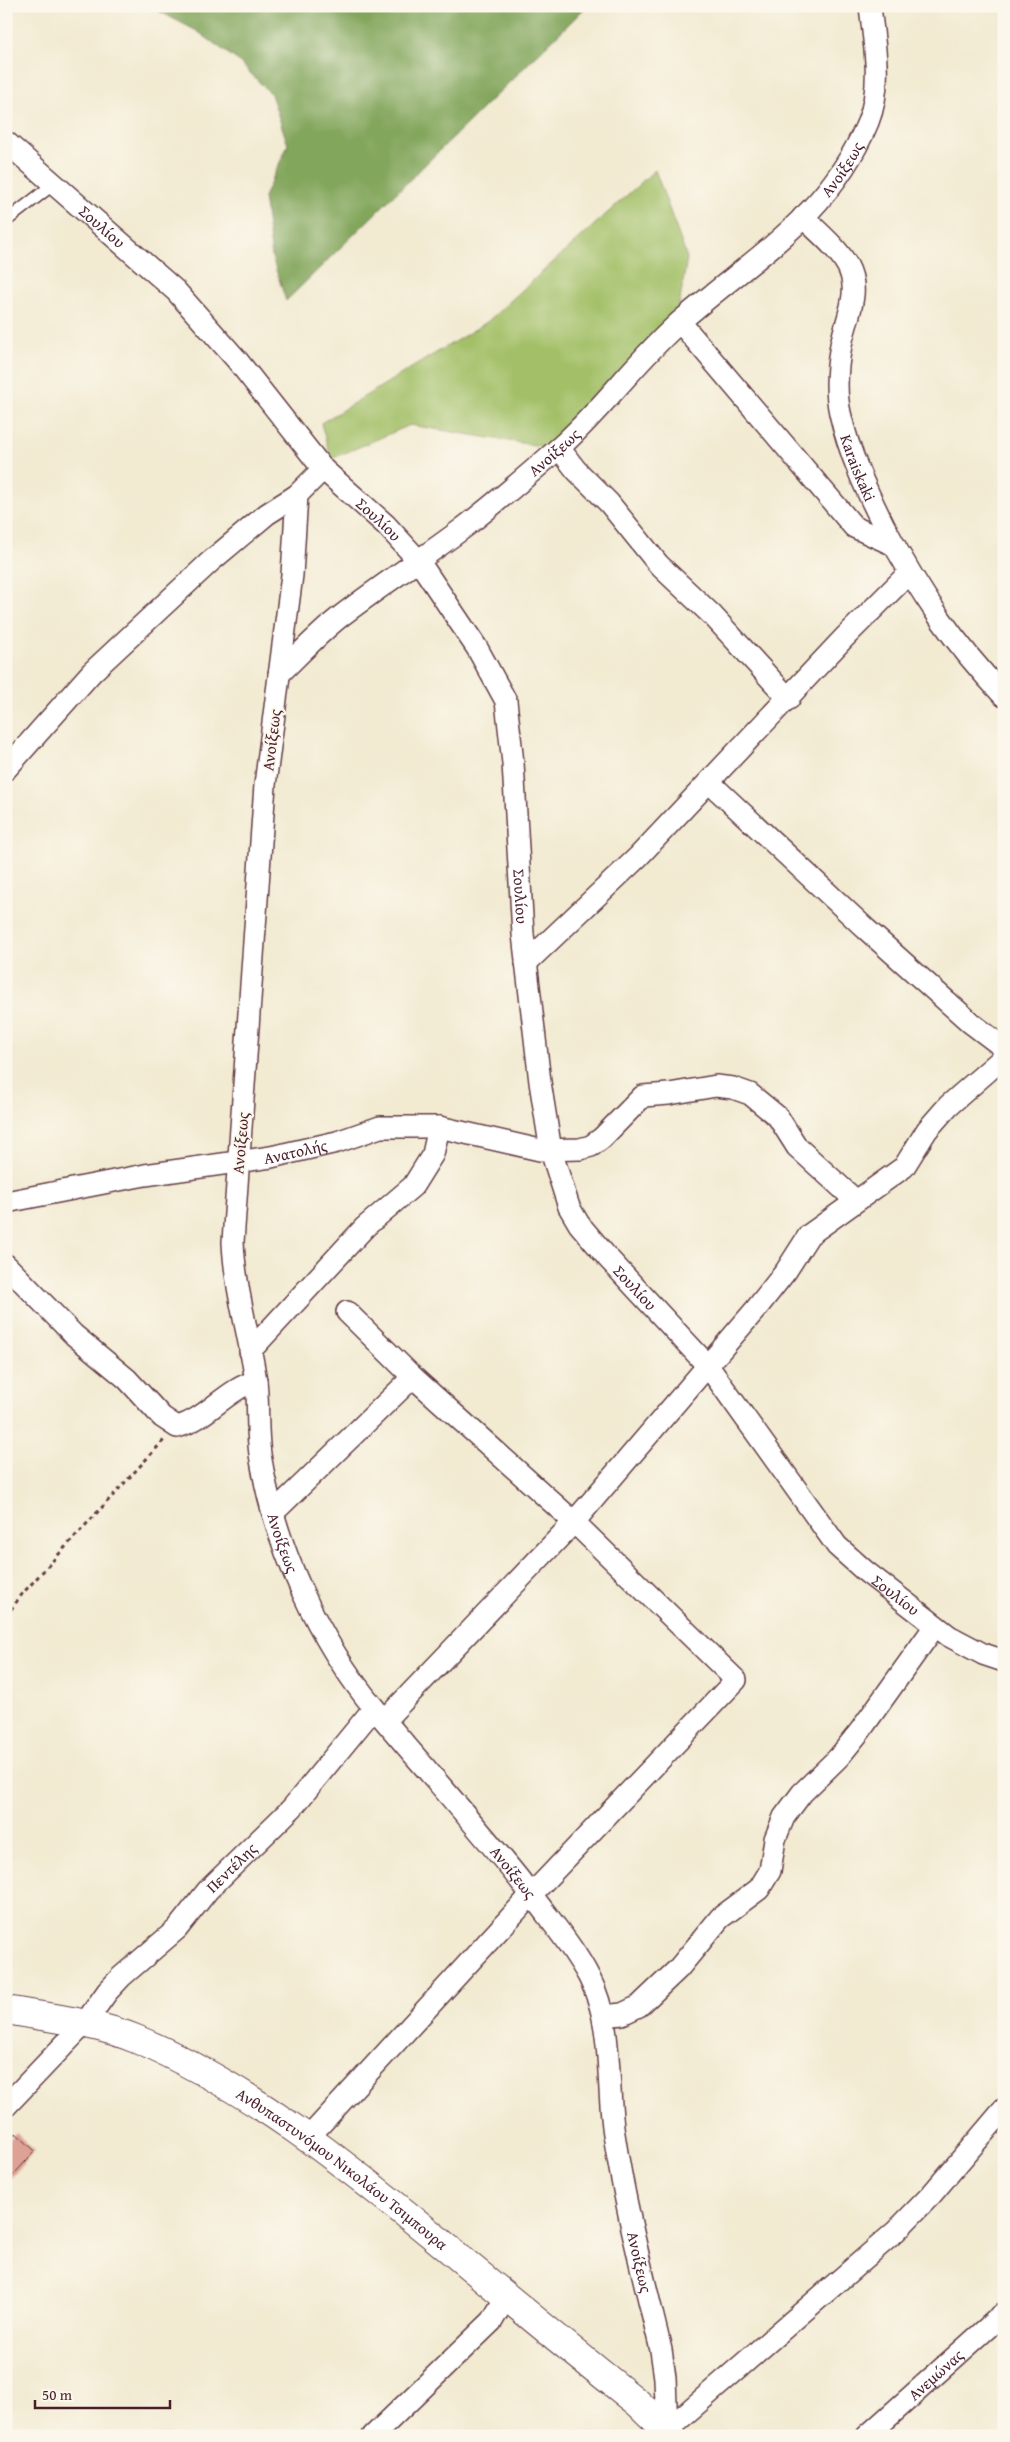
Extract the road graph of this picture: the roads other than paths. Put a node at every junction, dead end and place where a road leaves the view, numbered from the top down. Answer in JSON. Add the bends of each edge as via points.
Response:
{"nodes":[{"id":1,"x":870,"y":6,"type":"edge"},
{"id":2,"x":6,"y":142,"type":"edge"},
{"id":3,"x":55,"y":183,"type":"junction"},
{"id":4,"x":803,"y":217,"type":"junction"},
{"id":5,"x":6,"y":221,"type":"edge"},
{"id":6,"x":680,"y":322,"type":"junction"},
{"id":7,"x":559,"y":448,"type":"junction"},
{"id":8,"x":323,"y":469,"type":"junction"},
{"id":9,"x":297,"y":495,"type":"junction"},
{"id":10,"x":894,"y":545,"type":"junction"},
{"id":11,"x":418,"y":560,"type":"junction"},
{"id":12,"x":909,"y":573,"type":"junction"},
{"id":13,"x":279,"y":674,"type":"junction"},
{"id":14,"x":1004,"y":696,"type":"edge"},
{"id":15,"x":789,"y":699,"type":"junction"},
{"id":16,"x":6,"y":768,"type":"edge"},
{"id":17,"x":710,"y":782,"type":"junction"},
{"id":18,"x":526,"y":963,"type":"junction"},
{"id":19,"x":1004,"y":1048,"type":"edge"},
{"id":20,"x":1004,"y":1057,"type":"edge"},
{"id":21,"x":439,"y":1127,"type":"junction"},
{"id":22,"x":552,"y":1151,"type":"junction"},
{"id":23,"x":238,"y":1163,"type":"junction"},
{"id":24,"x":855,"y":1200,"type":"junction"},
{"id":25,"x":6,"y":1202,"type":"edge"},
{"id":26,"x":6,"y":1265,"type":"edge"},
{"id":27,"x":347,"y":1312,"type":"dead end"},
{"id":28,"x":250,"y":1351,"type":"junction"},
{"id":29,"x":708,"y":1366,"type":"junction"},
{"id":30,"x":413,"y":1377,"type":"junction"},
{"id":31,"x":256,"y":1381,"type":"junction"},
{"id":32,"x":273,"y":1513,"type":"junction"},
{"id":33,"x":574,"y":1522,"type":"junction"},
{"id":34,"x":935,"y":1626,"type":"junction"},
{"id":35,"x":1004,"y":1661,"type":"edge"},
{"id":36,"x":379,"y":1714,"type":"junction"},
{"id":37,"x":531,"y":1895,"type":"junction"},
{"id":38,"x":6,"y":2010,"type":"edge"},
{"id":39,"x":604,"y":2016,"type":"junction"},
{"id":40,"x":85,"y":2023,"type":"junction"},
{"id":41,"x":6,"y":2106,"type":"edge"},
{"id":42,"x":1004,"y":2109,"type":"edge"},
{"id":43,"x":308,"y":2138,"type":"junction"},
{"id":44,"x":506,"y":2297,"type":"junction"},
{"id":45,"x":1004,"y":2313,"type":"edge"},
{"id":46,"x":669,"y":2433,"type":"edge"},
{"id":47,"x":373,"y":2436,"type":"edge"},
{"id":48,"x":867,"y":2436,"type":"edge"}],
"edges":[{"from":1,"to":4,"type":"street","name":"Ανοίξεως","via":[[876,82],[873,107],[840,172]]},
{"from":2,"to":3,"type":"street","name":"Σουλίου"},
{"from":3,"to":5,"type":"lane"},
{"from":3,"to":8,"type":"street","name":"Σουλίου","via":[[182,297],[237,360]]},
{"from":4,"to":6,"type":"street","name":"Ανοίξεως","via":[[758,260]]},
{"from":4,"to":10,"type":"street","name":"Karaiskaki","via":[[842,258],[852,276],[853,304],[841,346],[837,376],[839,411],[859,473]]},
{"from":6,"to":7,"type":"street","name":"Ανοίξεως"},
{"from":6,"to":10,"type":"street","via":[[854,527]]},
{"from":7,"to":11,"type":"street","name":"Ανοίξεως","via":[[464,528]]},
{"from":7,"to":15,"type":"street","via":[[659,565],[713,616]]},
{"from":8,"to":9,"type":"street"},
{"from":8,"to":11,"type":"street","name":"Σουλίου","via":[[380,519]]},
{"from":9,"to":13,"type":"street","via":[[292,575]]},
{"from":9,"to":16,"type":"street","via":[[267,514],[211,561],[99,666]]},
{"from":10,"to":12,"type":"street","name":"Karaiskaki"},
{"from":11,"to":13,"type":"street","name":"Ανοίξεως","via":[[339,618]]},
{"from":11,"to":18,"type":"street","name":"Σουλίου","via":[[477,648],[506,701]]},
{"from":12,"to":14,"type":"street","name":"Karaiskaki","via":[[971,661]]},
{"from":12,"to":15,"type":"street"},
{"from":13,"to":23,"type":"street","name":"Ανοίξεως","via":[[265,785]]},
{"from":15,"to":17,"type":"street"},
{"from":17,"to":18,"type":"street","via":[[638,857]]},
{"from":17,"to":19,"type":"street","via":[[866,929]]},
{"from":18,"to":22,"type":"street","name":"Σουλίου"},
{"from":20,"to":24,"type":"street","name":"Πεντέλης","via":[[948,1106],[904,1167]]},
{"from":21,"to":22,"type":"street","name":"Ανατολής"},
{"from":21,"to":23,"type":"street","name":"Ανατολής","via":[[377,1127],[337,1142]]},
{"from":21,"to":28,"type":"street","via":[[433,1154],[414,1186],[365,1227]]},
{"from":22,"to":24,"type":"street","name":"Ανατολής","via":[[580,1149],[595,1144],[643,1096],[724,1086],[750,1094],[774,1113],[797,1147]]},
{"from":22,"to":29,"type":"street","name":"Σουλίου","via":[[562,1190],[579,1224]]},
{"from":23,"to":25,"type":"street","name":"Ανατολής","via":[[144,1175]]},
{"from":23,"to":28,"type":"street","name":"Ανοίξεως","via":[[234,1259]]},
{"from":24,"to":29,"type":"street","name":"Πεντέλης","via":[[809,1235],[786,1271]]},
{"from":26,"to":31,"type":"street","via":[[74,1334],[127,1379],[162,1417],[177,1427],[191,1423],[231,1392]]},
{"from":27,"to":30,"type":"street"},
{"from":28,"to":31,"type":"street","name":"Ανοίξεως"},
{"from":29,"to":33,"type":"street","name":"Πεντέλης"},
{"from":29,"to":34,"type":"street","name":"Σουλίου","via":[[837,1546]]},
{"from":30,"to":32,"type":"street"},
{"from":30,"to":33,"type":"street"},
{"from":31,"to":32,"type":"street","name":"Ανοίξεως","via":[[260,1456]]},
{"from":32,"to":36,"type":"street","name":"Ανοίξεως","via":[[323,1632]]},
{"from":33,"to":36,"type":"street","name":"Πεντέλης"},
{"from":33,"to":37,"type":"street","via":[[736,1680]]},
{"from":34,"to":35,"type":"street","name":"Σουλίου","via":[[964,1645]]},
{"from":34,"to":39,"type":"street","via":[[860,1731],[839,1757],[802,1792],[784,1817],[770,1871],[759,1889],[720,1918],[678,1969],[639,2006],[622,2014]]},
{"from":36,"to":37,"type":"street","name":"Ανοίξεως","via":[[490,1842]]},
{"from":36,"to":40,"type":"street","name":"Πεντέλης","via":[[292,1808],[208,1890],[177,1929],[121,1977]]},
{"from":37,"to":39,"type":"street","name":"Ανοίξεως","via":[[578,1958],[594,1987]]},
{"from":37,"to":43,"type":"street"},
{"from":38,"to":40,"type":"street","name":"Ανθυπαστυνόμου Νικολάου Τσιμπουρα"},
{"from":39,"to":46,"type":"street","name":"Ανοίξεως","via":[[614,2132],[661,2350]]},
{"from":40,"to":41,"type":"street","name":"Πεντέλης"},
{"from":40,"to":43,"type":"street","name":"Ανθυπαστυνόμου Νικολάου Τσιμπουρα","via":[[134,2038],[178,2058],[243,2093]]},
{"from":42,"to":46,"type":"street","via":[[895,2232]]},
{"from":43,"to":44,"type":"street","name":"Ανθυπαστυνόμου Νικολάου Τσιμπουρα"},
{"from":44,"to":46,"type":"street","name":"Ανθυπαστυνόμου Νικολάου Τσιμπουρα","via":[[638,2403]]},
{"from":44,"to":47,"type":"street","via":[[492,2321]]},
{"from":45,"to":48,"type":"street","name":"Ανεμώνας"}]}
